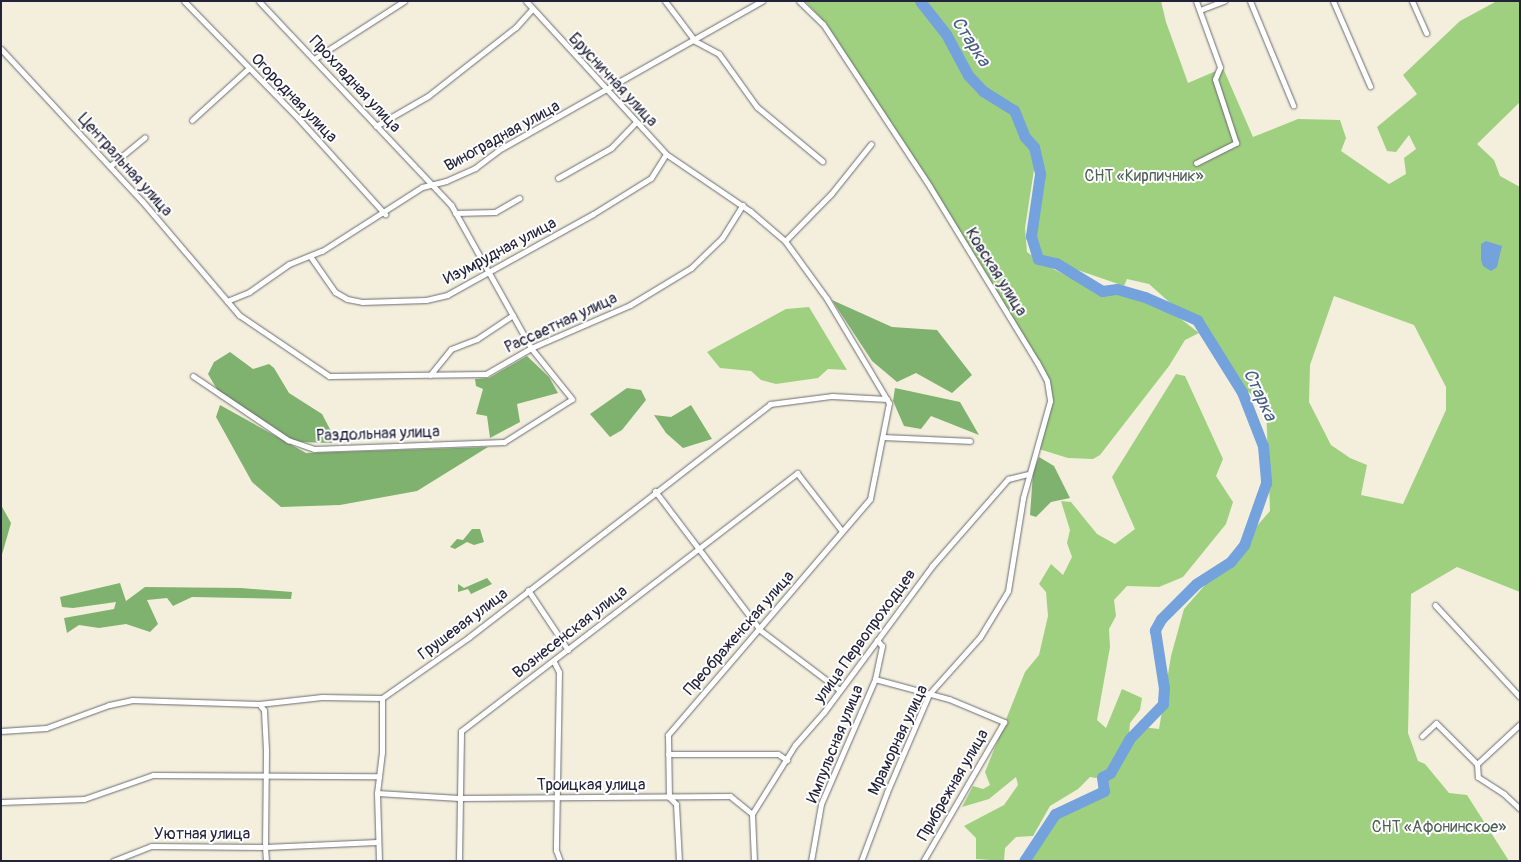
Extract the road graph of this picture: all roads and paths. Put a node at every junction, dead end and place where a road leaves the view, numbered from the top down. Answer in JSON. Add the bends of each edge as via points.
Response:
{"nodes":[{"id":1,"x":184,"y":1,"type":"edge"},
{"id":2,"x":259,"y":1,"type":"edge"},
{"id":3,"x":404,"y":1,"type":"edge"},
{"id":4,"x":526,"y":1,"type":"edge"},
{"id":5,"x":664,"y":1,"type":"edge"},
{"id":6,"x":762,"y":1,"type":"edge"},
{"id":7,"x":799,"y":1,"type":"edge"},
{"id":8,"x":1196,"y":1,"type":"edge"},
{"id":9,"x":1224,"y":1,"type":"edge"},
{"id":10,"x":1250,"y":1,"type":"edge"},
{"id":11,"x":1333,"y":1,"type":"edge"},
{"id":12,"x":1412,"y":1,"type":"edge"},
{"id":13,"x":532,"y":9,"type":"junction"},
{"id":14,"x":1200,"y":10,"type":"junction"},
{"id":15,"x":1426,"y":33,"type":"dead end"},
{"id":16,"x":695,"y":41,"type":"junction"},
{"id":17,"x":1,"y":49,"type":"edge"},
{"id":18,"x":314,"y":59,"type":"junction"},
{"id":19,"x":249,"y":68,"type":"junction"},
{"id":20,"x":1370,"y":86,"type":"dead end"},
{"id":21,"x":606,"y":91,"type":"junction"},
{"id":22,"x":1293,"y":105,"type":"dead end"},
{"id":23,"x":192,"y":120,"type":"dead end"},
{"id":24,"x":635,"y":123,"type":"junction"},
{"id":25,"x":376,"y":126,"type":"junction"},
{"id":26,"x":145,"y":137,"type":"dead end"},
{"id":27,"x":871,"y":144,"type":"dead end"},
{"id":28,"x":666,"y":154,"type":"junction"},
{"id":29,"x":822,"y":162,"type":"dead end"},
{"id":30,"x":1196,"y":163,"type":"dead end"},
{"id":31,"x":110,"y":166,"type":"junction"},
{"id":32,"x":558,"y":178,"type":"dead end"},
{"id":33,"x":432,"y":184,"type":"junction"},
{"id":34,"x":519,"y":198,"type":"dead end"},
{"id":35,"x":743,"y":205,"type":"junction"},
{"id":36,"x":455,"y":213,"type":"junction"},
{"id":37,"x":385,"y":214,"type":"junction"},
{"id":38,"x":785,"y":241,"type":"junction"},
{"id":39,"x":310,"y":256,"type":"junction"},
{"id":40,"x":489,"y":273,"type":"junction"},
{"id":41,"x":227,"y":301,"type":"junction"},
{"id":42,"x":513,"y":315,"type":"junction"},
{"id":43,"x":531,"y":348,"type":"junction"},
{"id":44,"x":430,"y":375,"type":"junction"},
{"id":45,"x":193,"y":376,"type":"dead end"},
{"id":46,"x":572,"y":399,"type":"joint"},
{"id":47,"x":887,"y":399,"type":"junction"},
{"id":48,"x":885,"y":436,"type":"junction"},
{"id":49,"x":970,"y":441,"type":"dead end"},
{"id":50,"x":1028,"y":474,"type":"junction"},
{"id":51,"x":655,"y":490,"type":"junction"},
{"id":52,"x":842,"y":531,"type":"junction"},
{"id":53,"x":698,"y":550,"type":"junction"},
{"id":54,"x":528,"y":590,"type":"junction"},
{"id":55,"x":1008,"y":591,"type":"joint"},
{"id":56,"x":1435,"y":605,"type":"dead end"},
{"id":57,"x":760,"y":630,"type":"junction"},
{"id":58,"x":877,"y":640,"type":"junction"},
{"id":59,"x":568,"y":650,"type":"junction"},
{"id":60,"x":554,"y":662,"type":"junction"},
{"id":61,"x":876,"y":679,"type":"junction"},
{"id":62,"x":838,"y":689,"type":"junction"},
{"id":63,"x":929,"y":694,"type":"junction"},
{"id":64,"x":1520,"y":697,"type":"edge"},
{"id":65,"x":382,"y":698,"type":"junction"},
{"id":66,"x":258,"y":704,"type":"junction"},
{"id":67,"x":1520,"y":724,"type":"edge"},
{"id":68,"x":1,"y":731,"type":"edge"},
{"id":69,"x":1422,"y":736,"type":"dead end"},
{"id":70,"x":668,"y":754,"type":"junction"},
{"id":71,"x":787,"y":760,"type":"junction"},
{"id":72,"x":1477,"y":764,"type":"junction"},
{"id":73,"x":264,"y":775,"type":"junction"},
{"id":74,"x":379,"y":776,"type":"junction"},
{"id":75,"x":377,"y":793,"type":"junction"},
{"id":76,"x":669,"y":796,"type":"junction"},
{"id":77,"x":557,"y":797,"type":"junction"},
{"id":78,"x":459,"y":798,"type":"junction"},
{"id":79,"x":1,"y":802,"type":"edge"},
{"id":80,"x":1520,"y":809,"type":"edge"},
{"id":81,"x":752,"y":814,"type":"junction"},
{"id":82,"x":377,"y":842,"type":"junction"},
{"id":83,"x":265,"y":847,"type":"junction"},
{"id":84,"x":113,"y":861,"type":"edge"},
{"id":85,"x":266,"y":861,"type":"edge"},
{"id":86,"x":379,"y":861,"type":"edge"},
{"id":87,"x":459,"y":861,"type":"edge"},
{"id":88,"x":560,"y":861,"type":"edge"},
{"id":89,"x":679,"y":861,"type":"edge"},
{"id":90,"x":754,"y":861,"type":"edge"},
{"id":91,"x":812,"y":861,"type":"edge"},
{"id":92,"x":861,"y":861,"type":"edge"},
{"id":93,"x":923,"y":861,"type":"edge"}],
"edges":[{"from":1,"to":19,"type":"street","name":"Огородная улица"},
{"from":2,"to":18,"type":"street","name":"Прохладная улица"},
{"from":3,"to":18,"type":"street"},
{"from":4,"to":13,"type":"street","name":"Брусничная улица"},
{"from":5,"to":16,"type":"street"},
{"from":6,"to":16,"type":"street","name":"Виноградная улица"},
{"from":7,"to":50,"type":"street","name":"Ковская улица","via":[[822,24],[920,171],[1046,381],[1050,401]]},
{"from":8,"to":14,"type":"street"},
{"from":9,"to":14,"type":"street"},
{"from":10,"to":22,"type":"street"},
{"from":11,"to":20,"type":"street"},
{"from":12,"to":15,"type":"street"},
{"from":13,"to":21,"type":"street","name":"Брусничная улица"},
{"from":13,"to":25,"type":"street","via":[[516,27],[428,96]]},
{"from":14,"to":30,"type":"street","via":[[1201,21],[1220,67],[1215,79],[1236,143]]},
{"from":16,"to":21,"type":"street","name":"Виноградная улица"},
{"from":16,"to":29,"type":"street","via":[[719,54],[756,108]]},
{"from":17,"to":31,"type":"street","name":"Центральная улица"},
{"from":18,"to":25,"type":"street","name":"Прохладная улица"},
{"from":19,"to":23,"type":"street"},
{"from":19,"to":37,"type":"street","name":"Огородная улица"},
{"from":21,"to":24,"type":"street","name":"Брусничная улица"},
{"from":21,"to":33,"type":"street","name":"Виноградная улица","via":[[502,148],[475,168]]},
{"from":24,"to":28,"type":"street","name":"Брусничная улица"},
{"from":24,"to":32,"type":"street","via":[[611,148]]},
{"from":25,"to":33,"type":"street","name":"Прохладная улица"},
{"from":26,"to":31,"type":"street"},
{"from":27,"to":38,"type":"street","via":[[831,194]]},
{"from":28,"to":35,"type":"street","name":"Брусничная улица","via":[[687,171]]},
{"from":28,"to":40,"type":"street","name":"Изумрудная улица","via":[[651,178]]},
{"from":31,"to":41,"type":"street","name":"Центральная улица"},
{"from":33,"to":36,"type":"street","name":"Прохладная улица"},
{"from":33,"to":37,"type":"street","name":"Виноградная улица","via":[[422,187]]},
{"from":34,"to":36,"type":"street","via":[[495,212]]},
{"from":35,"to":38,"type":"street","name":"Брусничная улица"},
{"from":35,"to":43,"type":"street","name":"Рассветная улица","via":[[722,238],[691,268],[630,305]]},
{"from":36,"to":40,"type":"street","name":"Прохладная улица"},
{"from":37,"to":39,"type":"street","name":"Виноградная улица"},
{"from":38,"to":47,"type":"street","name":"Брусничная улица","via":[[827,299]]},
{"from":39,"to":40,"type":"street","name":"Изумрудная улица","via":[[335,292],[362,302],[426,300],[447,295]]},
{"from":39,"to":41,"type":"street","name":"Виноградная улица","via":[[289,264],[249,292]]},
{"from":40,"to":42,"type":"street","name":"Прохладная улица"},
{"from":41,"to":44,"type":"street","name":"Рассветная улица","via":[[246,322],[329,376]]},
{"from":42,"to":43,"type":"street","name":"Прохладная улица"},
{"from":42,"to":44,"type":"street","via":[[476,339],[451,349]]},
{"from":43,"to":44,"type":"street","name":"Рассветная улица","via":[[486,374]]},
{"from":43,"to":46,"type":"street","name":"Прохладная улица"},
{"from":45,"to":46,"type":"street","name":"Раздольная улица","via":[[288,440],[314,449],[504,442]]},
{"from":47,"to":48,"type":"street","name":"Преображенская улица","via":[[889,414]]},
{"from":47,"to":51,"type":"street","name":"Грушевая улица","via":[[832,396],[770,404]]},
{"from":48,"to":49,"type":"street"},
{"from":48,"to":52,"type":"street","name":"Преображенская улица","via":[[874,490]]},
{"from":50,"to":55,"type":"street","name":"Ковская улица"},
{"from":50,"to":58,"type":"street","name":"улица Первопроходцев","via":[[1008,479],[932,566]]},
{"from":51,"to":53,"type":"street"},
{"from":51,"to":54,"type":"street","name":"Грушевая улица"},
{"from":52,"to":53,"type":"street","name":"Вознесенская улица","via":[[797,473]]},
{"from":52,"to":57,"type":"street","name":"Преображенская улица"},
{"from":53,"to":57,"type":"street"},
{"from":53,"to":59,"type":"street","name":"Вознесенская улица"},
{"from":54,"to":59,"type":"street"},
{"from":54,"to":65,"type":"street","name":"Грушевая улица"},
{"from":55,"to":63,"type":"street","name":"Мраморная улица","via":[[980,638]]},
{"from":56,"to":64,"type":"street"},
{"from":57,"to":62,"type":"street"},
{"from":57,"to":70,"type":"street","name":"Преображенская улица","via":[[668,735]]},
{"from":58,"to":61,"type":"street","name":"Импульсная улица","via":[[882,646]]},
{"from":58,"to":62,"type":"street","name":"улица Первопроходцев"},
{"from":59,"to":60,"type":"street","name":"Вознесенская улица"},
{"from":60,"to":77,"type":"street","via":[[558,672]]},
{"from":60,"to":78,"type":"street","name":"Вознесенская улица","via":[[461,731]]},
{"from":61,"to":63,"type":"street"},
{"from":61,"to":91,"type":"street","name":"Импульсная улица","via":[[821,804]]},
{"from":62,"to":71,"type":"street","name":"улица Первопроходцев"},
{"from":63,"to":92,"type":"street","name":"Мраморная улица"},
{"from":63,"to":93,"type":"street","name":"Прибрежная улица","via":[[1004,722]]},
{"from":65,"to":66,"type":"street","via":[[322,697]]},
{"from":65,"to":74,"type":"street"},
{"from":66,"to":68,"type":"street","via":[[132,700],[46,728]]},
{"from":66,"to":73,"type":"street","via":[[264,714]]},
{"from":67,"to":72,"type":"street"},
{"from":69,"to":72,"type":"street","via":[[1436,723]]},
{"from":70,"to":71,"type":"street","via":[[778,754]]},
{"from":70,"to":76,"type":"street","name":"Преображенская улица"},
{"from":71,"to":81,"type":"street","name":"улица Первопроходцев"},
{"from":72,"to":80,"type":"street","via":[[1478,777]]},
{"from":73,"to":74,"type":"street"},
{"from":73,"to":79,"type":"street","via":[[153,775],[70,802]]},
{"from":73,"to":83,"type":"street"},
{"from":74,"to":75,"type":"street"},
{"from":75,"to":78,"type":"street","name":"Троицкая улица"},
{"from":75,"to":82,"type":"street"},
{"from":76,"to":77,"type":"street","name":"Троицкая улица"},
{"from":76,"to":81,"type":"street","name":"Троицкая улица","via":[[730,796],[738,799]]},
{"from":76,"to":89,"type":"street","name":"Преображенская улица","via":[[676,804]]},
{"from":77,"to":78,"type":"street","name":"Троицкая улица"},
{"from":77,"to":88,"type":"street","via":[[556,850]]},
{"from":78,"to":87,"type":"street","name":"Вознесенская улица"},
{"from":81,"to":90,"type":"street"},
{"from":82,"to":83,"type":"street","name":"Уютная улица"},
{"from":82,"to":86,"type":"street"},
{"from":83,"to":84,"type":"street","name":"Уютная улица","via":[[151,846]]},
{"from":83,"to":85,"type":"street"}]}
